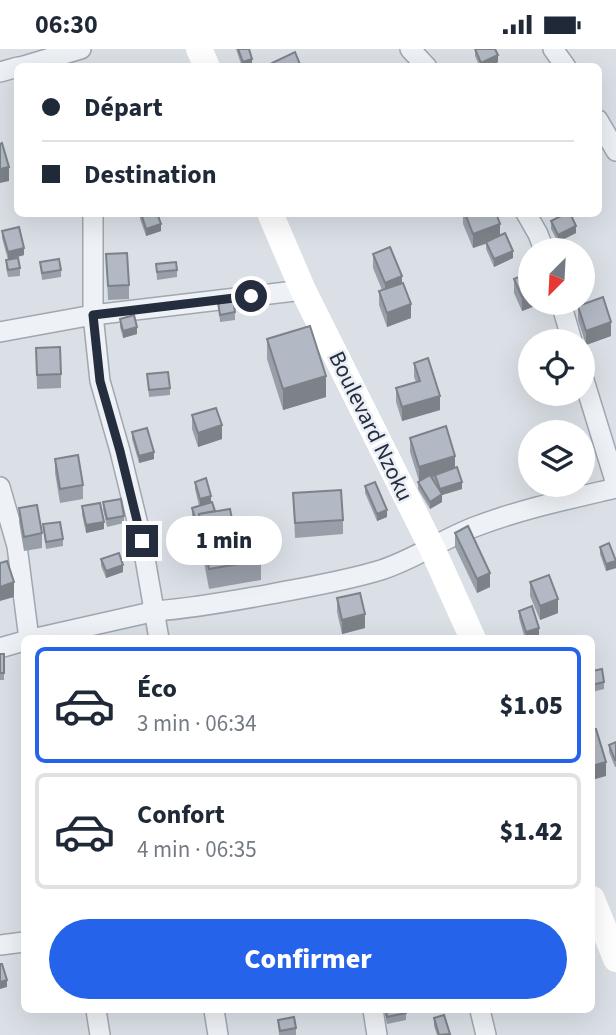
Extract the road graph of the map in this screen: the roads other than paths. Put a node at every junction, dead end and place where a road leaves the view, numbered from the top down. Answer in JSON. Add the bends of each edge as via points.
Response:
{"nodes":[{"id":1,"x":81,"y":49,"type":"edge"},
{"id":2,"x":410,"y":49,"type":"edge"},
{"id":3,"x":59,"y":57,"type":"edge"},
{"id":4,"x":35,"y":63,"type":"edge"},
{"id":5,"x":423,"y":63,"type":"edge"},
{"id":6,"x":602,"y":127,"type":"edge"},
{"id":7,"x":616,"y":151,"type":"edge"},
{"id":8,"x":93,"y":217,"type":"edge"},
{"id":9,"x":272,"y":217,"type":"edge"},
{"id":10,"x":528,"y":217,"type":"edge"},
{"id":11,"x":540,"y":238,"type":"edge"},
{"id":12,"x":303,"y":290,"type":"junction"},
{"id":13,"x":93,"y":315,"type":"junction"},
{"id":14,"x":0,"y":332,"type":"edge"},
{"id":15,"x":592,"y":406,"type":"edge"},
{"id":16,"x":616,"y":486,"type":"edge"},
{"id":17,"x":0,"y":487,"type":"edge"},
{"id":18,"x":432,"y":548,"type":"junction"},
{"id":19,"x":156,"y":611,"type":"junction"},
{"id":20,"x":28,"y":635,"type":"edge"},
{"id":21,"x":46,"y":635,"type":"edge"},
{"id":22,"x":159,"y":635,"type":"edge"},
{"id":23,"x":471,"y":635,"type":"edge"},
{"id":24,"x":21,"y":641,"type":"edge"},
{"id":25,"x":0,"y":648,"type":"edge"},
{"id":26,"x":595,"y":906,"type":"edge"},
{"id":27,"x":21,"y":942,"type":"edge"},
{"id":28,"x":0,"y":945,"type":"edge"},
{"id":29,"x":616,"y":959,"type":"edge"},
{"id":30,"x":96,"y":1013,"type":"edge"},
{"id":31,"x":214,"y":1013,"type":"edge"},
{"id":32,"x":373,"y":1013,"type":"edge"},
{"id":33,"x":481,"y":1013,"type":"edge"},
{"id":34,"x":100,"y":1035,"type":"edge"},
{"id":35,"x":218,"y":1035,"type":"edge"},
{"id":36,"x":377,"y":1035,"type":"edge"},
{"id":37,"x":486,"y":1035,"type":"edge"}],
"edges":[{"from":1,"to":3,"type":"street"},
{"from":2,"to":5,"type":"street"},
{"from":3,"to":4,"type":"street"},
{"from":6,"to":7,"type":"street"},
{"from":8,"to":13,"type":"street"},
{"from":9,"to":12,"type":"street","name":"Boulevard Nzoku"},
{"from":10,"to":11,"type":"street"},
{"from":12,"to":13,"type":"street"},
{"from":12,"to":18,"type":"street","name":"Boulevard Nzoku"},
{"from":13,"to":14,"type":"street"},
{"from":13,"to":19,"type":"street","via":[[100,381]]},
{"from":15,"to":16,"type":"street"},
{"from":16,"to":18,"type":"street","via":[[479,525]]},
{"from":17,"to":20,"type":"street","via":[[17,546]]},
{"from":18,"to":19,"type":"street","via":[[334,583]]},
{"from":18,"to":23,"type":"street","name":"Boulevard Nzoku"},
{"from":19,"to":21,"type":"street"},
{"from":19,"to":22,"type":"street"},
{"from":24,"to":25,"type":"street"},
{"from":26,"to":29,"type":"street"},
{"from":27,"to":28,"type":"street"},
{"from":30,"to":34,"type":"street"},
{"from":31,"to":35,"type":"street"},
{"from":32,"to":36,"type":"street"},
{"from":33,"to":37,"type":"street"}]}
